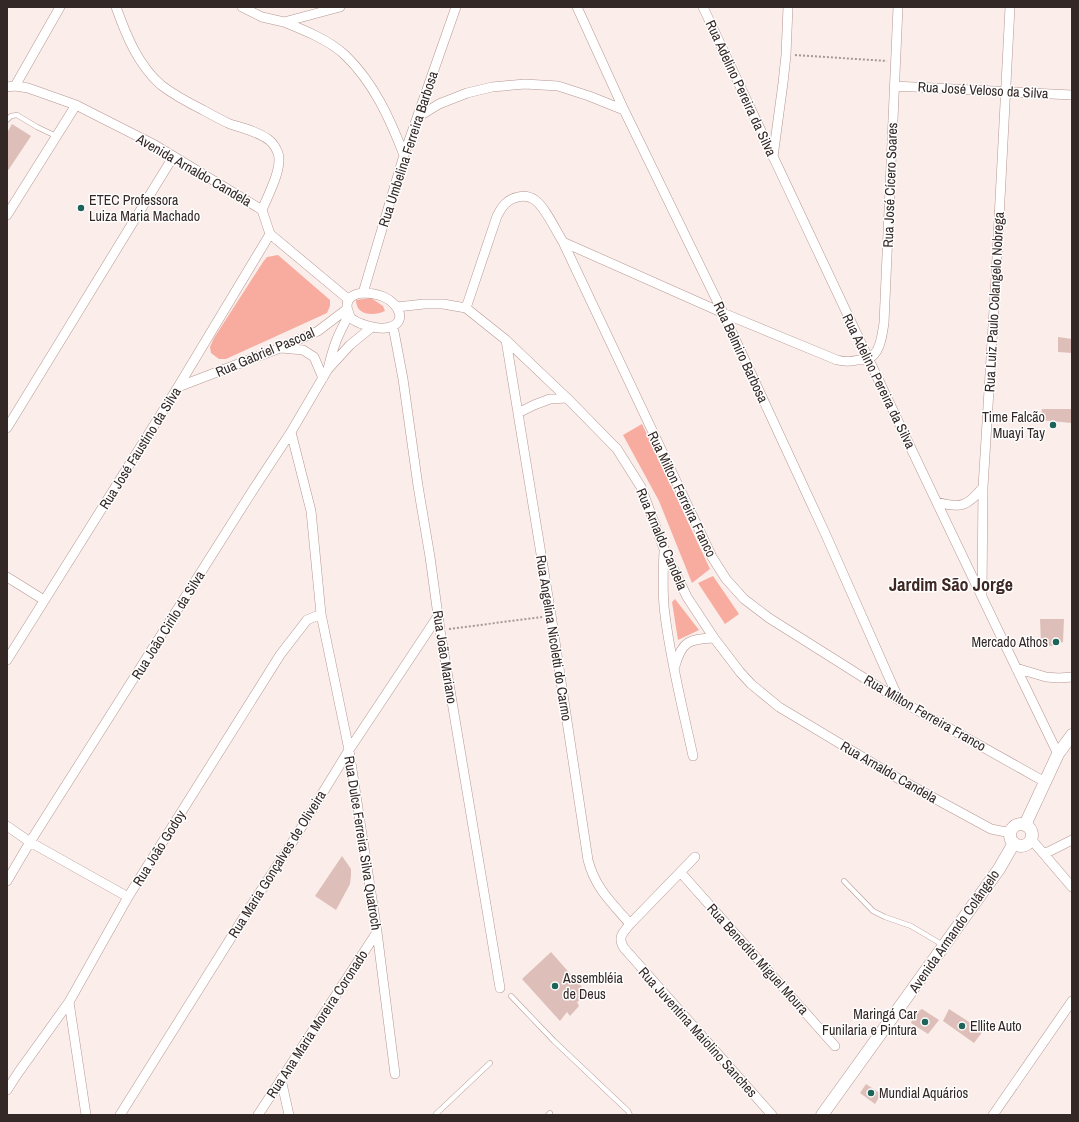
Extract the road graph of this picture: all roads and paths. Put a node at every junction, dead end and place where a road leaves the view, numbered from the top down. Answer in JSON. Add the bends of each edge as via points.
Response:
{"nodes":[{"id":1,"x":60,"y":7,"type":"edge"},
{"id":2,"x":116,"y":7,"type":"edge"},
{"id":3,"x":242,"y":7,"type":"edge"},
{"id":4,"x":340,"y":7,"type":"edge"},
{"id":5,"x":456,"y":7,"type":"edge"},
{"id":6,"x":577,"y":7,"type":"edge"},
{"id":7,"x":703,"y":7,"type":"edge"},
{"id":8,"x":788,"y":7,"type":"edge"},
{"id":9,"x":898,"y":7,"type":"edge"},
{"id":10,"x":1010,"y":7,"type":"edge"},
{"id":11,"x":284,"y":22,"type":"junction"},
{"id":12,"x":786,"y":55,"type":"junction"},
{"id":13,"x":896,"y":62,"type":"junction"},
{"id":14,"x":11,"y":86,"type":"edge"},
{"id":15,"x":894,"y":86,"type":"junction"},
{"id":16,"x":1006,"y":91,"type":"junction"},
{"id":17,"x":1072,"y":95,"type":"edge"},
{"id":18,"x":76,"y":105,"type":"junction"},
{"id":19,"x":624,"y":110,"type":"junction"},
{"id":20,"x":418,"y":117,"type":"junction"},
{"id":21,"x":7,"y":120,"type":"edge"},
{"id":22,"x":56,"y":136,"type":"junction"},
{"id":23,"x":404,"y":155,"type":"junction"},
{"id":24,"x":173,"y":157,"type":"junction"},
{"id":25,"x":773,"y":157,"type":"junction"},
{"id":26,"x":262,"y":210,"type":"junction"},
{"id":27,"x":7,"y":215,"type":"edge"},
{"id":28,"x":270,"y":234,"type":"junction"},
{"id":29,"x":563,"y":242,"type":"junction"},
{"id":30,"x":363,"y":293,"type":"junction"},
{"id":31,"x":397,"y":307,"type":"junction"},
{"id":32,"x":348,"y":308,"type":"junction"},
{"id":33,"x":466,"y":308,"type":"junction"},
{"id":34,"x":723,"y":313,"type":"junction"},
{"id":35,"x":393,"y":326,"type":"junction"},
{"id":36,"x":372,"y":327,"type":"junction"},
{"id":37,"x":506,"y":340,"type":"junction"},
{"id":38,"x":280,"y":348,"type":"junction"},
{"id":39,"x":868,"y":359,"type":"junction"},
{"id":40,"x":328,"y":369,"type":"junction"},
{"id":41,"x":323,"y":378,"type":"junction"},
{"id":42,"x":178,"y":387,"type":"junction"},
{"id":43,"x":567,"y":398,"type":"junction"},
{"id":44,"x":518,"y":412,"type":"junction"},
{"id":45,"x":7,"y":428,"type":"edge"},
{"id":46,"x":291,"y":432,"type":"junction"},
{"id":47,"x":983,"y":487,"type":"junction"},
{"id":48,"x":937,"y":502,"type":"junction"},
{"id":49,"x":664,"y":549,"type":"junction"},
{"id":50,"x":7,"y":576,"type":"edge"},
{"id":51,"x":982,"y":598,"type":"junction"},
{"id":52,"x":44,"y":600,"type":"junction"},
{"id":53,"x":321,"y":614,"type":"junction"},
{"id":54,"x":438,"y":616,"type":"junction"},
{"id":55,"x":551,"y":616,"type":"junction"},
{"id":56,"x":440,"y":630,"type":"junction"},
{"id":57,"x":714,"y":638,"type":"junction"},
{"id":58,"x":7,"y":660,"type":"edge"},
{"id":59,"x":1016,"y":668,"type":"junction"},
{"id":60,"x":674,"y":670,"type":"junction"},
{"id":61,"x":1072,"y":677,"type":"edge"},
{"id":62,"x":899,"y":700,"type":"junction"},
{"id":63,"x":1072,"y":735,"type":"edge"},
{"id":64,"x":349,"y":750,"type":"junction"},
{"id":65,"x":1058,"y":754,"type":"junction"},
{"id":66,"x":693,"y":756,"type":"dead end"},
{"id":67,"x":1045,"y":782,"type":"junction"},
{"id":68,"x":1025,"y":825,"type":"junction"},
{"id":69,"x":7,"y":826,"type":"edge"},
{"id":70,"x":1012,"y":838,"type":"junction"},
{"id":71,"x":1032,"y":839,"type":"junction"},
{"id":72,"x":1072,"y":840,"type":"edge"},
{"id":73,"x":30,"y":842,"type":"junction"},
{"id":74,"x":1044,"y":854,"type":"junction"},
{"id":75,"x":695,"y":857,"type":"dead end"},
{"id":76,"x":681,"y":873,"type":"junction"},
{"id":77,"x":7,"y":880,"type":"edge"},
{"id":78,"x":844,"y":881,"type":"dead end"},
{"id":79,"x":1072,"y":887,"type":"edge"},
{"id":80,"x":128,"y":898,"type":"junction"},
{"id":81,"x":630,"y":924,"type":"junction"},
{"id":82,"x":377,"y":932,"type":"junction"},
{"id":83,"x":944,"y":946,"type":"junction"},
{"id":84,"x":500,"y":988,"type":"dead end"},
{"id":85,"x":511,"y":996,"type":"dead end"},
{"id":86,"x":1072,"y":1001,"type":"edge"},
{"id":87,"x":69,"y":1002,"type":"junction"},
{"id":88,"x":835,"y":1046,"type":"dead end"},
{"id":89,"x":490,"y":1063,"type":"dead end"},
{"id":90,"x":395,"y":1074,"type":"dead end"},
{"id":91,"x":281,"y":1079,"type":"junction"},
{"id":92,"x":7,"y":1090,"type":"edge"},
{"id":93,"x":86,"y":1115,"type":"edge"},
{"id":94,"x":120,"y":1115,"type":"edge"},
{"id":95,"x":258,"y":1115,"type":"edge"},
{"id":96,"x":289,"y":1115,"type":"edge"},
{"id":97,"x":436,"y":1115,"type":"edge"},
{"id":98,"x":630,"y":1115,"type":"edge"},
{"id":99,"x":772,"y":1115,"type":"edge"},
{"id":100,"x":822,"y":1115,"type":"edge"},
{"id":101,"x":993,"y":1115,"type":"edge"}],
"edges":[{"from":1,"to":14,"type":"street"},
{"from":2,"to":26,"type":"street","via":[[135,53],[161,84],[182,99],[228,123],[269,140],[275,146],[279,164]]},
{"from":3,"to":11,"type":"street","via":[[262,17]]},
{"from":4,"to":11,"type":"street"},
{"from":5,"to":20,"type":"street","name":"Rua Umbelina Ferreira Barbosa"},
{"from":6,"to":19,"type":"street","name":"Rua Belmiro Barbosa"},
{"from":7,"to":25,"type":"street","name":"Rua Adelino Pereira da Silva"},
{"from":8,"to":12,"type":"street"},
{"from":9,"to":13,"type":"street","name":"Rua José Cícero Soares"},
{"from":10,"to":16,"type":"street","name":"Rua Luiz Paulo Colangelo Nobrega"},
{"from":11,"to":23,"type":"street","via":[[325,41],[344,55],[370,84],[389,117]]},
{"from":12,"to":13,"type":"path"},
{"from":12,"to":25,"type":"street"},
{"from":13,"to":15,"type":"street","name":"Rua José Cícero Soares"},
{"from":14,"to":18,"type":"street","name":"Avenida Arnaldo Candela","via":[[42,92]]},
{"from":15,"to":16,"type":"street","name":"Rua José Veloso da Silva"},
{"from":15,"to":39,"type":"street","name":"Rua José Cícero Soares","via":[[884,323],[878,348]]},
{"from":16,"to":17,"type":"street","name":"Rua José Veloso da Silva"},
{"from":16,"to":47,"type":"street","name":"Rua Luiz Paulo Colangelo Nobrega"},
{"from":18,"to":22,"type":"street"},
{"from":18,"to":24,"type":"street","name":"Avenida Arnaldo Candela"},
{"from":19,"to":20,"type":"street","via":[[558,86],[525,84],[492,87],[468,93],[440,104]]},
{"from":19,"to":34,"type":"street","name":"Rua Belmiro Barbosa"},
{"from":20,"to":23,"type":"street","name":"Rua Umbelina Ferreira Barbosa"},
{"from":21,"to":22,"type":"lane","via":[[17,115]]},
{"from":22,"to":27,"type":"street"},
{"from":23,"to":30,"type":"street","name":"Rua Umbelina Ferreira Barbosa"},
{"from":24,"to":26,"type":"street","name":"Avenida Arnaldo Candela"},
{"from":24,"to":45,"type":"street"},
{"from":25,"to":39,"type":"street","name":"Rua Adelino Pereira da Silva"},
{"from":26,"to":28,"type":"street","name":"Avenida Arnaldo Candela"},
{"from":28,"to":32,"type":"street"},
{"from":28,"to":42,"type":"street","name":"Rua José Faustino da Silva"},
{"from":29,"to":33,"type":"street","name":"Rua Milton Ferreira Franco","via":[[535,200],[526,196],[509,201],[497,216]]},
{"from":29,"to":34,"type":"street"},
{"from":29,"to":62,"type":"street","name":"Rua Milton Ferreira Franco","via":[[712,557],[726,579],[744,599],[769,618]]},
{"from":30,"to":31,"type":"street","via":[[385,298]]},
{"from":30,"to":32,"type":"street","via":[[355,294]]},
{"from":31,"to":33,"type":"street","via":[[436,304]]},
{"from":31,"to":35,"type":"street","via":[[400,317],[398,323]]},
{"from":32,"to":36,"type":"street","via":[[350,317]]},
{"from":32,"to":38,"type":"street","name":"Rua Gabriel Pascoal","via":[[318,331]]},
{"from":32,"to":40,"type":"street","name":"Rua João Cirilo da Silva"},
{"from":33,"to":37,"type":"street","name":"Rua Arnaldo Candela"},
{"from":34,"to":39,"type":"street","via":[[837,360],[848,362]]},
{"from":34,"to":62,"type":"street","name":"Rua Belmiro Barbosa"},
{"from":35,"to":36,"type":"street"},
{"from":35,"to":54,"type":"street","name":"Rua João Mariano"},
{"from":36,"to":40,"type":"street","name":"Rua João Cirilo da Silva","via":[[350,345]]},
{"from":37,"to":43,"type":"street","name":"Rua Arnaldo Candela"},
{"from":37,"to":44,"type":"street","name":"Rua Angelina Nicoletti do Carmo"},
{"from":38,"to":41,"type":"street","via":[[303,350],[314,357]]},
{"from":38,"to":42,"type":"street","name":"Rua Gabriel Pascoal"},
{"from":39,"to":48,"type":"street","name":"Rua Adelino Pereira da Silva"},
{"from":40,"to":41,"type":"street","name":"Rua João Cirilo da Silva"},
{"from":41,"to":46,"type":"street","name":"Rua João Cirilo da Silva"},
{"from":42,"to":52,"type":"street","name":"Rua José Faustino da Silva"},
{"from":43,"to":44,"type":"street","via":[[550,399]]},
{"from":43,"to":49,"type":"street","name":"Rua Arnaldo Candela","via":[[617,449],[633,473],[641,487]]},
{"from":44,"to":55,"type":"street","name":"Rua Angelina Nicoletti do Carmo"},
{"from":46,"to":53,"type":"street","name":"Rua Dulce Ferreira Silva Quatroch","via":[[311,511]]},
{"from":46,"to":73,"type":"street","name":"Rua João Cirilo da Silva"},
{"from":47,"to":48,"type":"street","via":[[974,499],[962,506]]},
{"from":47,"to":51,"type":"street","name":"Rua Luiz Paulo Colangelo Nobrega"},
{"from":48,"to":51,"type":"street","name":"Rua Adelino Pereira da Silva"},
{"from":49,"to":57,"type":"street","name":"Rua Arnaldo Candela","via":[[687,597]]},
{"from":49,"to":60,"type":"street","via":[[665,614]]},
{"from":50,"to":52,"type":"street"},
{"from":51,"to":59,"type":"street","name":"Rua Adelino Pereira da Silva"},
{"from":52,"to":58,"type":"street","name":"Rua José Faustino da Silva"},
{"from":53,"to":64,"type":"street","name":"Rua Dulce Ferreira Silva Quatroch"},
{"from":53,"to":80,"type":"street","name":"Rua João Godoy","via":[[307,620],[280,655]]},
{"from":54,"to":56,"type":"street","name":"Rua João Mariano"},
{"from":54,"to":64,"type":"street","name":"Rua Maria Gonçalves de Oliveira"},
{"from":55,"to":56,"type":"path"},
{"from":55,"to":81,"type":"street","name":"Rua Angelina Nicoletti do Carmo","via":[[591,873],[609,900]]},
{"from":56,"to":84,"type":"street","name":"Rua João Mariano"},
{"from":57,"to":60,"type":"street","via":[[702,638],[684,646]]},
{"from":57,"to":70,"type":"street","name":"Rua Arnaldo Candela","via":[[751,684],[779,706],[899,779]]},
{"from":59,"to":61,"type":"street","via":[[1046,677]]},
{"from":59,"to":65,"type":"street","name":"Rua Adelino Pereira da Silva"},
{"from":60,"to":66,"type":"street"},
{"from":62,"to":67,"type":"street","name":"Rua Milton Ferreira Franco"},
{"from":63,"to":65,"type":"street"},
{"from":64,"to":82,"type":"street","name":"Rua Dulce Ferreira Silva Quatroch"},
{"from":64,"to":94,"type":"street","name":"Rua Maria Gonçalves de Oliveira"},
{"from":65,"to":67,"type":"street"},
{"from":67,"to":68,"type":"street"},
{"from":68,"to":70,"type":"street","via":[[1015,827]]},
{"from":68,"to":71,"type":"street","via":[[1030,829]]},
{"from":69,"to":73,"type":"street"},
{"from":70,"to":71,"type":"street","via":[[1021,846],[1028,844]]},
{"from":70,"to":83,"type":"street","name":"Avenida Armando Colângelo","via":[[999,869]]},
{"from":71,"to":74,"type":"street"},
{"from":72,"to":74,"type":"street"},
{"from":73,"to":77,"type":"street","name":"Rua João Cirilo da Silva"},
{"from":73,"to":80,"type":"street"},
{"from":74,"to":79,"type":"street"},
{"from":75,"to":76,"type":"street"},
{"from":76,"to":81,"type":"street"},
{"from":76,"to":88,"type":"street","name":"Rua Benedito Miguel Moura"},
{"from":78,"to":83,"type":"lane","via":[[873,911],[911,926]]},
{"from":80,"to":87,"type":"street","name":"Rua João Godoy"},
{"from":81,"to":99,"type":"street","name":"Rua Juventina Maiolino Sanches","via":[[620,938],[624,948]]},
{"from":82,"to":90,"type":"street","name":"Rua Dulce Ferreira Silva Quatroch"},
{"from":82,"to":91,"type":"street","name":"Rua Ana Maria Moreira Coronado"},
{"from":83,"to":100,"type":"street","name":"Avenida Armando Colângelo"},
{"from":85,"to":98,"type":"lane","via":[[554,1042]]},
{"from":86,"to":101,"type":"street"},
{"from":87,"to":92,"type":"street","name":"Rua João Godoy"},
{"from":87,"to":93,"type":"street"},
{"from":89,"to":97,"type":"lane"},
{"from":91,"to":95,"type":"street","name":"Rua Ana Maria Moreira Coronado"},
{"from":91,"to":96,"type":"street"}]}
